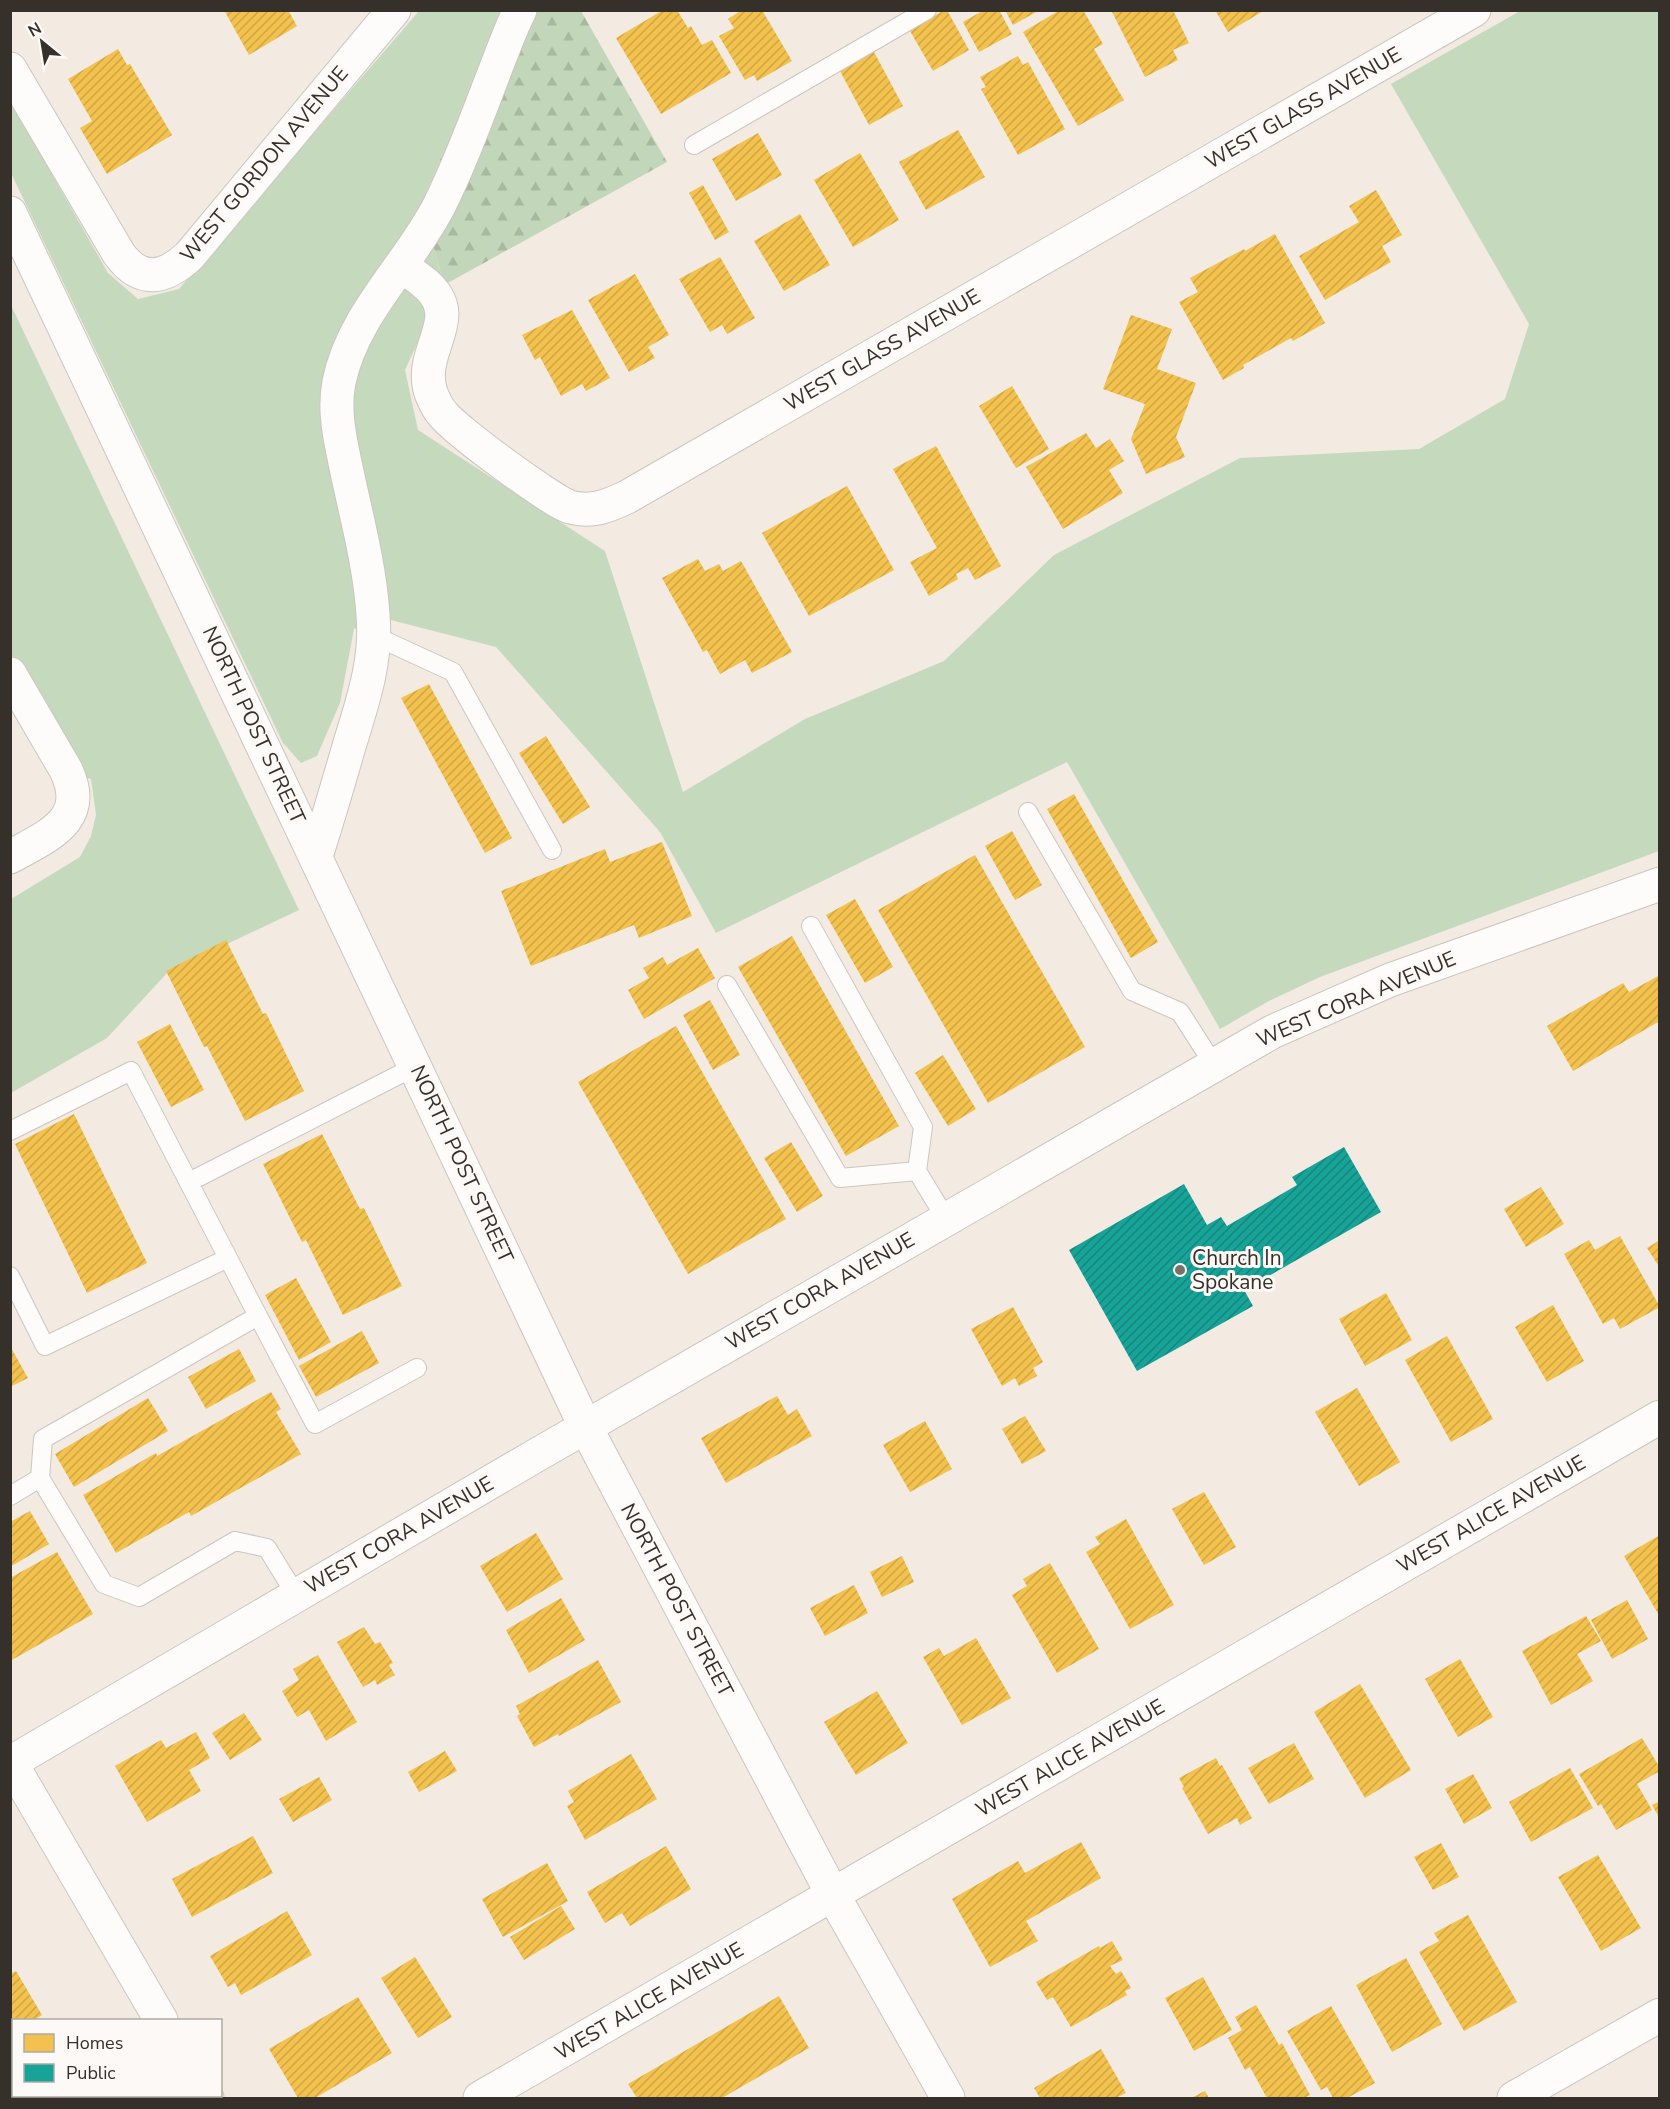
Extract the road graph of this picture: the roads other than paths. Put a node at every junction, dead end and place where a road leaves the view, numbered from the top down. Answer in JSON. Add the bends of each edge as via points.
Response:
{"nodes":[{"id":1,"x":394,"y":10,"type":"edge"},
{"id":2,"x":520,"y":10,"type":"edge"},
{"id":3,"x":927,"y":10,"type":"edge"},
{"id":4,"x":1474,"y":10,"type":"edge"},
{"id":5,"x":10,"y":69,"type":"edge"},
{"id":6,"x":694,"y":145,"type":"dead end"},
{"id":7,"x":10,"y":213,"type":"edge"},
{"id":8,"x":402,"y":267,"type":"junction"},
{"id":9,"x":374,"y":640,"type":"junction"},
{"id":10,"x":10,"y":674,"type":"edge"},
{"id":11,"x":1028,"y":812,"type":"dead end"},
{"id":12,"x":552,"y":850,"type":"dead end"},
{"id":13,"x":316,"y":856,"type":"junction"},
{"id":14,"x":10,"y":857,"type":"edge"},
{"id":15,"x":1659,"y":884,"type":"edge"},
{"id":16,"x":811,"y":926,"type":"dead end"},
{"id":17,"x":727,"y":985,"type":"dead end"},
{"id":18,"x":1214,"y":1065,"type":"junction"},
{"id":19,"x":416,"y":1066,"type":"junction"},
{"id":20,"x":10,"y":1131,"type":"edge"},
{"id":21,"x":917,"y":1171,"type":"junction"},
{"id":22,"x":189,"y":1182,"type":"junction"},
{"id":23,"x":946,"y":1219,"type":"junction"},
{"id":24,"x":228,"y":1258,"type":"junction"},
{"id":25,"x":10,"y":1276,"type":"edge"},
{"id":26,"x":258,"y":1316,"type":"junction"},
{"id":27,"x":417,"y":1368,"type":"dead end"},
{"id":28,"x":1659,"y":1417,"type":"edge"},
{"id":29,"x":585,"y":1426,"type":"junction"},
{"id":30,"x":40,"y":1479,"type":"junction"},
{"id":31,"x":10,"y":1496,"type":"edge"},
{"id":32,"x":296,"y":1595,"type":"junction"},
{"id":33,"x":11,"y":1763,"type":"edge"},
{"id":34,"x":833,"y":1895,"type":"junction"},
{"id":35,"x":1659,"y":2015,"type":"edge"},
{"id":36,"x":160,"y":2019,"type":"edge"},
{"id":37,"x":480,"y":2098,"type":"edge"},
{"id":38,"x":948,"y":2098,"type":"edge"},
{"id":39,"x":1514,"y":2098,"type":"edge"}],
"edges":[{"from":1,"to":5,"type":"street","name":"WEST GORDON AVENUE","via":[[189,255],[175,268],[159,275],[131,268],[118,254]]},
{"from":2,"to":8,"type":"street","via":[[452,179]]},
{"from":3,"to":6,"type":"lane"},
{"from":4,"to":8,"type":"street","name":"WEST GLASS AVENUE","via":[[602,508],[579,509],[557,501],[441,413],[432,393],[428,368],[442,323],[441,307],[429,287]]},
{"from":7,"to":13,"type":"street","name":"NORTH POST STREET"},
{"from":8,"to":9,"type":"street","via":[[351,344],[339,384],[337,408],[369,584]]},
{"from":9,"to":12,"type":"lane","via":[[388,642],[453,672]]},
{"from":9,"to":13,"type":"street","via":[[368,683]]},
{"from":10,"to":14,"type":"street","via":[[66,770],[74,796],[69,816],[56,831]]},
{"from":11,"to":18,"type":"lane","via":[[1132,991],[1180,1012]]},
{"from":13,"to":19,"type":"street","name":"NORTH POST STREET"},
{"from":15,"to":18,"type":"street","name":"WEST CORA AVENUE","via":[[1390,980],[1272,1032]]},
{"from":16,"to":21,"type":"lane","via":[[923,1127]]},
{"from":17,"to":21,"type":"lane","via":[[840,1178]]},
{"from":18,"to":23,"type":"street","name":"WEST CORA AVENUE"},
{"from":19,"to":22,"type":"lane"},
{"from":19,"to":29,"type":"street","name":"NORTH POST STREET"},
{"from":20,"to":22,"type":"lane","via":[[131,1071]]},
{"from":21,"to":23,"type":"lane"},
{"from":22,"to":24,"type":"lane"},
{"from":23,"to":29,"type":"street","name":"WEST CORA AVENUE"},
{"from":24,"to":25,"type":"lane","via":[[45,1346]]},
{"from":24,"to":26,"type":"lane"},
{"from":26,"to":27,"type":"lane","via":[[315,1424]]},
{"from":26,"to":30,"type":"lane","via":[[43,1440]]},
{"from":28,"to":34,"type":"street","name":"WEST ALICE AVENUE"},
{"from":29,"to":32,"type":"street","name":"WEST CORA AVENUE"},
{"from":29,"to":34,"type":"street","name":"NORTH POST STREET"},
{"from":30,"to":31,"type":"lane"},
{"from":30,"to":32,"type":"lane","via":[[104,1584],[139,1597],[235,1541],[267,1548]]},
{"from":32,"to":33,"type":"street","name":"WEST CORA AVENUE"},
{"from":33,"to":36,"type":"street"},
{"from":34,"to":37,"type":"street","name":"WEST ALICE AVENUE"},
{"from":34,"to":38,"type":"street","name":"NORTH POST STREET"},
{"from":35,"to":39,"type":"street"}]}
